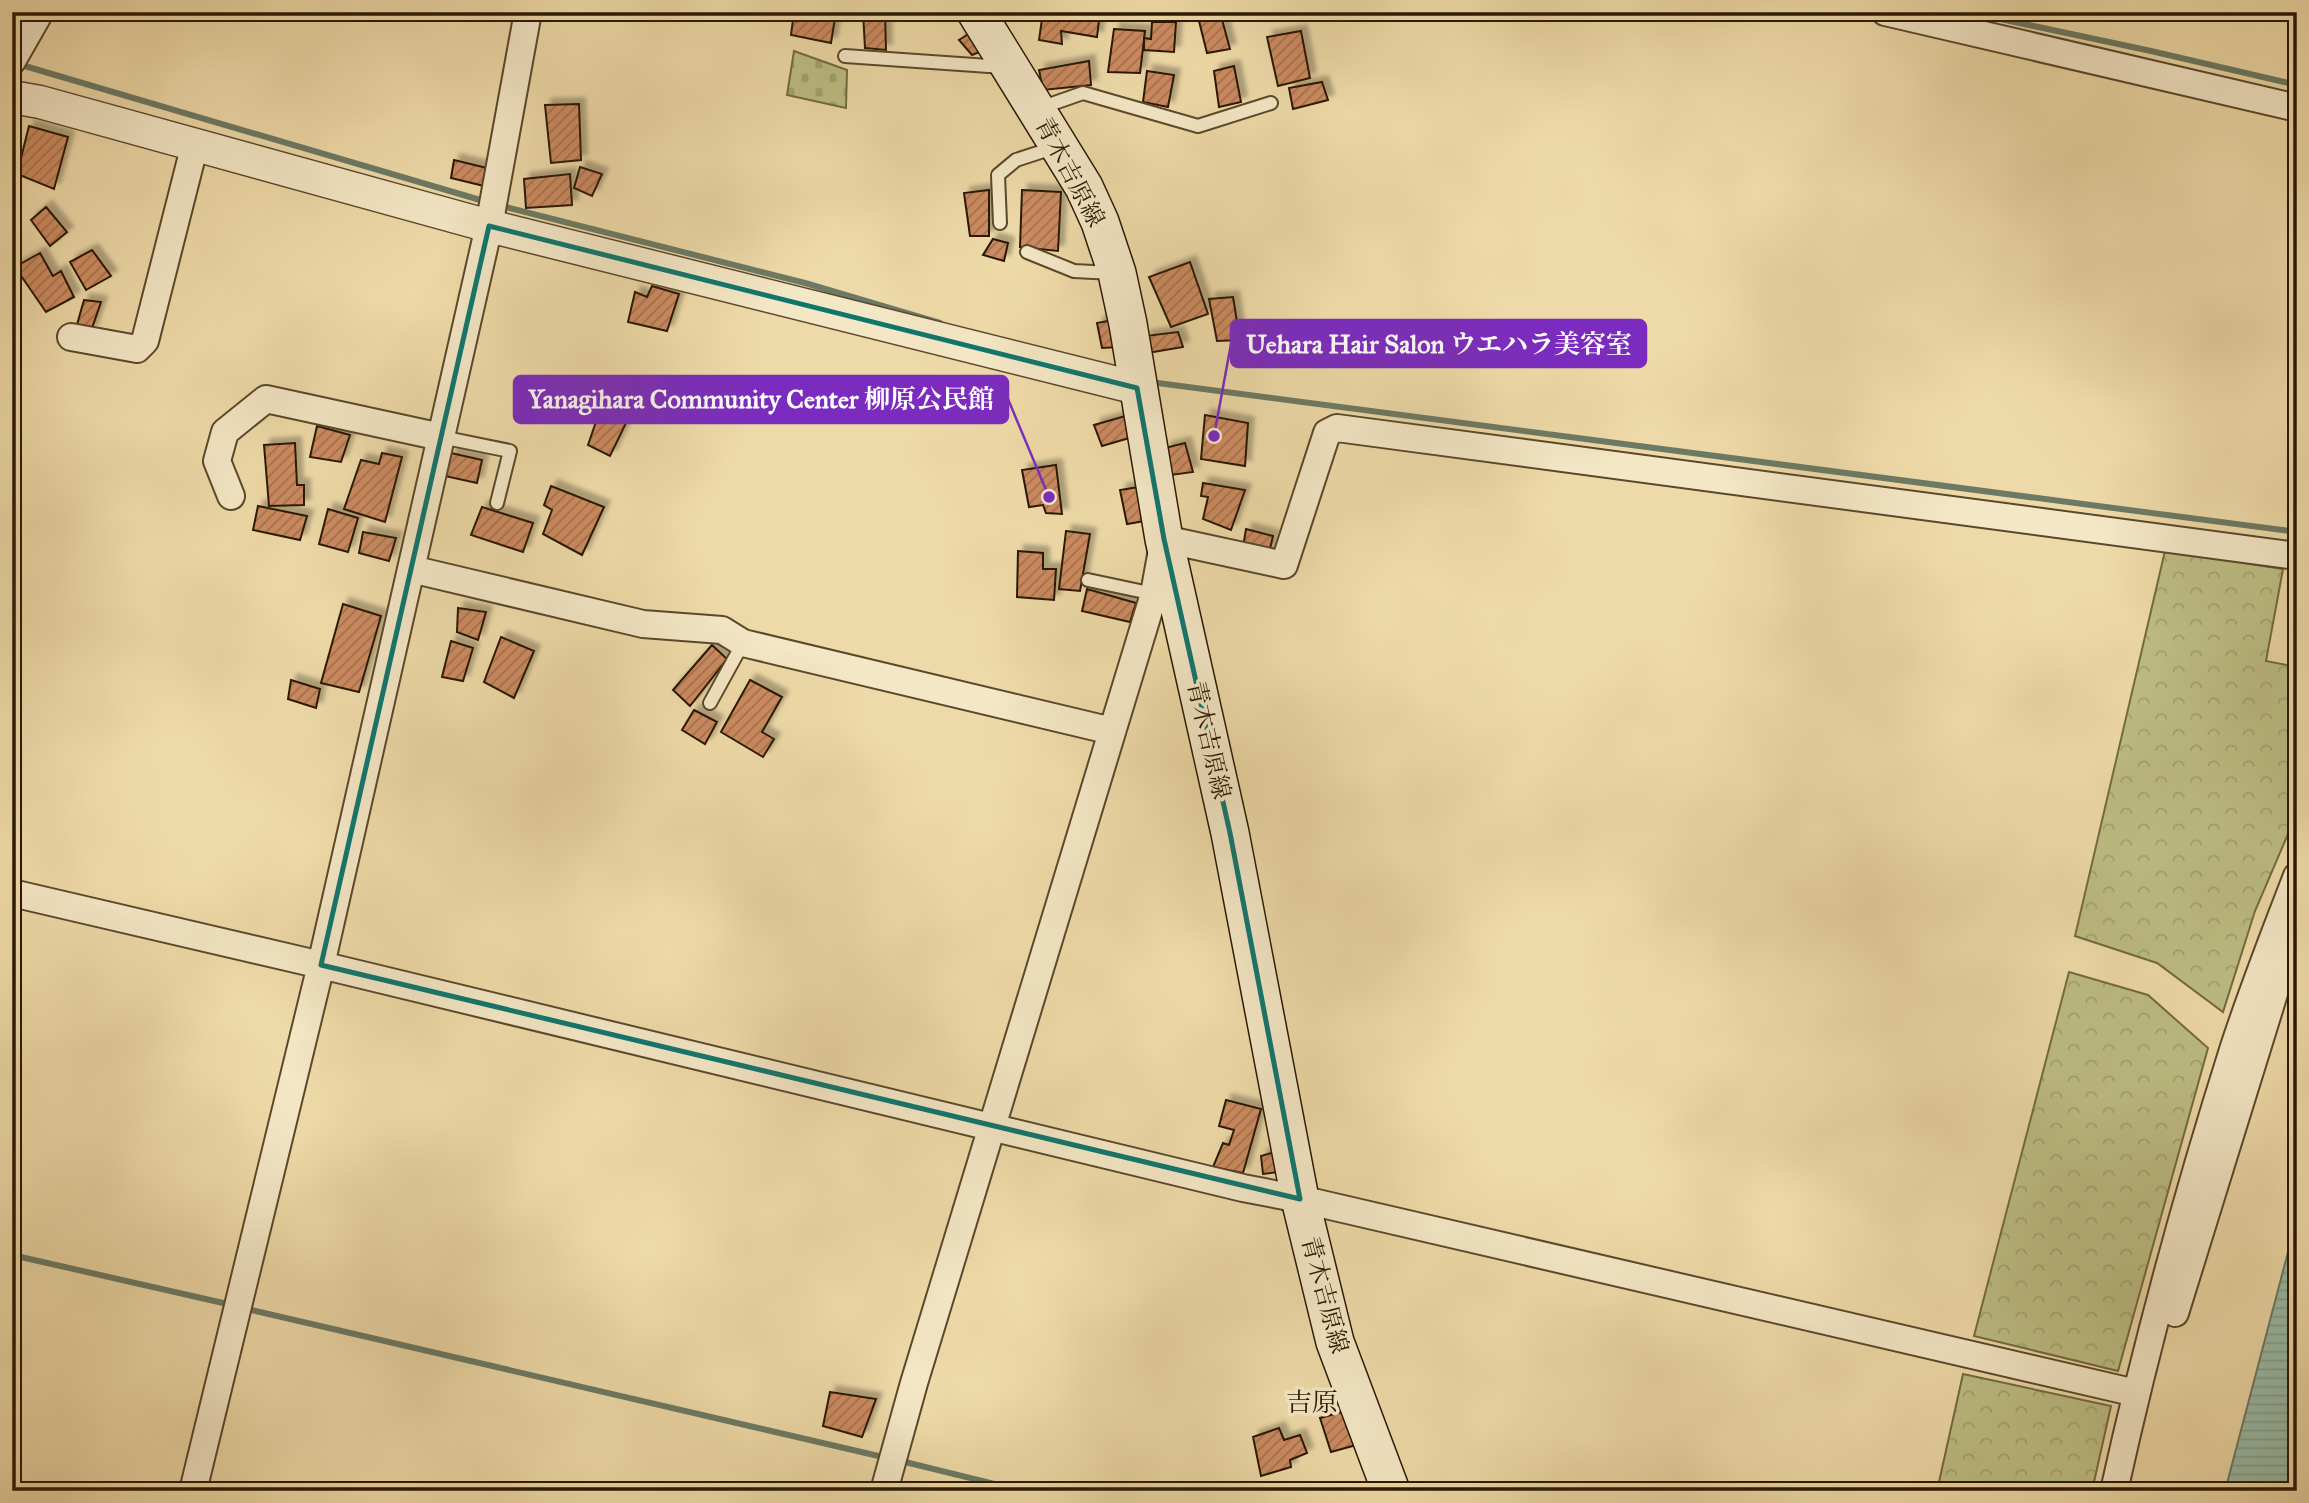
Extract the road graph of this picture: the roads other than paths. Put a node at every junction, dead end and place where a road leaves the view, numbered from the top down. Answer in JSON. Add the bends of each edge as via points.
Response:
{"nodes":[{"id":1,"x":40,"y":12,"type":"edge"},
{"id":2,"x":528,"y":12,"type":"edge"},
{"id":3,"x":976,"y":12,"type":"edge"},
{"id":4,"x":1885,"y":12,"type":"edge"},
{"id":5,"x":845,"y":56,"type":"dead end"},
{"id":6,"x":12,"y":61,"type":"edge"},
{"id":7,"x":1010,"y":68,"type":"junction"},
{"id":8,"x":12,"y":97,"type":"edge"},
{"id":9,"x":1271,"y":103,"type":"dead end"},
{"id":10,"x":2297,"y":108,"type":"edge"},
{"id":11,"x":1037,"y":109,"type":"junction"},
{"id":12,"x":195,"y":144,"type":"junction"},
{"id":13,"x":1060,"y":146,"type":"junction"},
{"id":14,"x":1000,"y":223,"type":"dead end"},
{"id":15,"x":489,"y":226,"type":"junction"},
{"id":16,"x":1027,"y":252,"type":"dead end"},
{"id":17,"x":1117,"y":274,"type":"junction"},
{"id":18,"x":71,"y":337,"type":"dead end"},
{"id":19,"x":1137,"y":388,"type":"junction"},
{"id":20,"x":441,"y":437,"type":"junction"},
{"id":21,"x":231,"y":496,"type":"dead end"},
{"id":22,"x":496,"y":503,"type":"dead end"},
{"id":23,"x":1164,"y":539,"type":"junction"},
{"id":24,"x":2297,"y":556,"type":"edge"},
{"id":25,"x":411,"y":569,"type":"junction"},
{"id":26,"x":1088,"y":580,"type":"dead end"},
{"id":27,"x":1154,"y":594,"type":"junction"},
{"id":28,"x":743,"y":643,"type":"junction"},
{"id":29,"x":710,"y":703,"type":"dead end"},
{"id":30,"x":1112,"y":731,"type":"junction"},
{"id":31,"x":2297,"y":876,"type":"edge"},
{"id":32,"x":12,"y":893,"type":"edge"},
{"id":33,"x":2297,"y":920,"type":"edge"},
{"id":34,"x":321,"y":965,"type":"junction"},
{"id":35,"x":992,"y":1126,"type":"junction"},
{"id":36,"x":1300,"y":1199,"type":"junction"},
{"id":37,"x":2136,"y":1393,"type":"junction"},
{"id":38,"x":192,"y":1491,"type":"edge"},
{"id":39,"x":884,"y":1491,"type":"edge"},
{"id":40,"x":1391,"y":1491,"type":"edge"},
{"id":41,"x":2114,"y":1491,"type":"edge"},
{"id":42,"x":2130,"y":1491,"type":"edge"}],
"edges":[{"from":1,"to":6,"type":"street"},
{"from":2,"to":15,"type":"street"},
{"from":3,"to":7,"type":"main road","name":"青木吉原線"},
{"from":4,"to":10,"type":"street"},
{"from":5,"to":7,"type":"lane"},
{"from":7,"to":11,"type":"main road","name":"青木吉原線"},
{"from":8,"to":12,"type":"street"},
{"from":9,"to":11,"type":"lane","via":[[1198,126],[1083,93]]},
{"from":11,"to":13,"type":"main road","name":"青木吉原線"},
{"from":12,"to":15,"type":"street"},
{"from":12,"to":18,"type":"street","via":[[145,341],[137,349]]},
{"from":13,"to":14,"type":"lane","via":[[1016,160],[998,175]]},
{"from":13,"to":17,"type":"main road","name":"青木吉原線","via":[[1100,222]]},
{"from":15,"to":19,"type":"street"},
{"from":15,"to":20,"type":"street"},
{"from":16,"to":17,"type":"lane","via":[[1074,271]]},
{"from":17,"to":19,"type":"main road","name":"青木吉原線"},
{"from":19,"to":23,"type":"main road","name":"青木吉原線"},
{"from":20,"to":21,"type":"street","via":[[266,399],[225,432],[217,461]]},
{"from":20,"to":22,"type":"lane","via":[[510,451]]},
{"from":20,"to":25,"type":"street"},
{"from":23,"to":24,"type":"street","via":[[1284,565],[1327,433],[1338,428]]},
{"from":23,"to":27,"type":"street"},
{"from":23,"to":36,"type":"main road","name":"青木吉原線","via":[[1230,833]]},
{"from":25,"to":28,"type":"street","via":[[643,624],[722,630]]},
{"from":25,"to":34,"type":"street"},
{"from":26,"to":27,"type":"lane"},
{"from":27,"to":30,"type":"street"},
{"from":28,"to":29,"type":"lane"},
{"from":28,"to":30,"type":"street"},
{"from":30,"to":35,"type":"street"},
{"from":31,"to":37,"type":"street","via":[[2233,1048]]},
{"from":32,"to":34,"type":"street"},
{"from":33,"to":42,"type":"street","via":[[2150,1396]]},
{"from":34,"to":35,"type":"street"},
{"from":34,"to":38,"type":"street"},
{"from":35,"to":36,"type":"street"},
{"from":35,"to":39,"type":"street"},
{"from":36,"to":37,"type":"street"},
{"from":36,"to":40,"type":"main road","name":"青木吉原線","via":[[1335,1342]]},
{"from":37,"to":41,"type":"street"}]}
